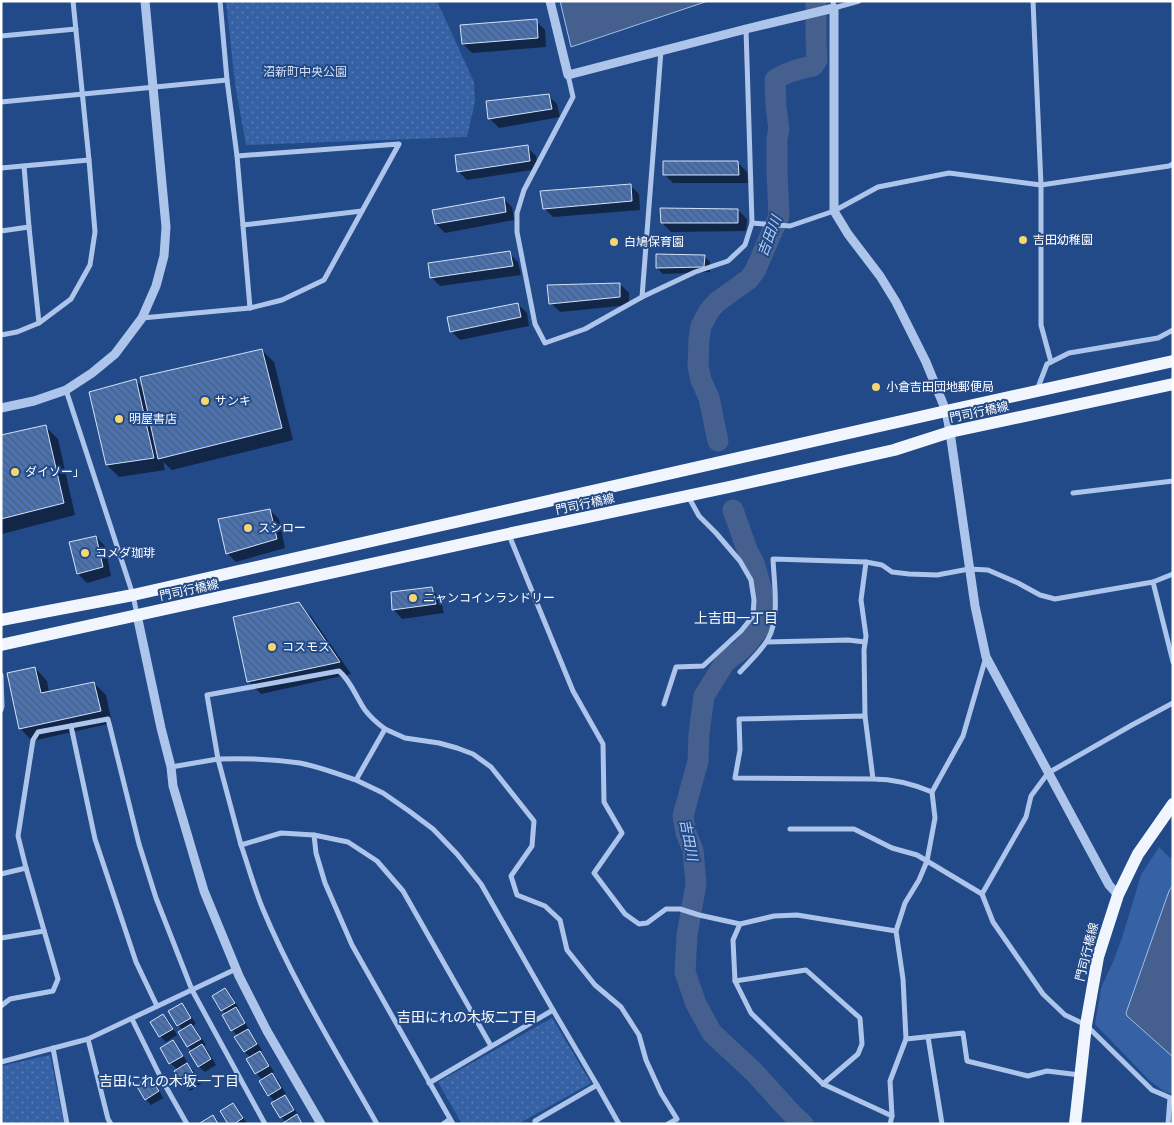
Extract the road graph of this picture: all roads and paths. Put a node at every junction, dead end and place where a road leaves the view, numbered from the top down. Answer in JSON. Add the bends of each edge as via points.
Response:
{"nodes":[{"id":1,"x":73,"y":1,"type":"edge"},
{"id":2,"x":145,"y":1,"type":"edge"},
{"id":3,"x":220,"y":1,"type":"edge"},
{"id":4,"x":550,"y":1,"type":"edge"},
{"id":5,"x":860,"y":1,"type":"edge"},
{"id":6,"x":1033,"y":1,"type":"edge"},
{"id":7,"x":833,"y":5,"type":"edge"},
{"id":8,"x":746,"y":29,"type":"junction"},
{"id":9,"x":76,"y":30,"type":"junction"},
{"id":10,"x":1,"y":36,"type":"edge"},
{"id":11,"x":661,"y":51,"type":"junction"},
{"id":12,"x":568,"y":75,"type":"junction"},
{"id":13,"x":227,"y":80,"type":"junction"},
{"id":14,"x":154,"y":87,"type":"junction"},
{"id":15,"x":83,"y":94,"type":"junction"},
{"id":16,"x":1,"y":102,"type":"edge"},
{"id":17,"x":236,"y":156,"type":"junction"},
{"id":18,"x":89,"y":160,"type":"junction"},
{"id":19,"x":1173,"y":164,"type":"edge"},
{"id":20,"x":24,"y":166,"type":"junction"},
{"id":21,"x":1,"y":168,"type":"edge"},
{"id":22,"x":1041,"y":185,"type":"junction"},
{"id":23,"x":834,"y":211,"type":"junction"},
{"id":24,"x":362,"y":212,"type":"junction"},
{"id":25,"x":752,"y":223,"type":"junction"},
{"id":26,"x":242,"y":225,"type":"junction"},
{"id":27,"x":29,"y":227,"type":"junction"},
{"id":28,"x":1,"y":231,"type":"edge"},
{"id":29,"x":642,"y":297,"type":"junction"},
{"id":30,"x":250,"y":308,"type":"junction"},
{"id":31,"x":142,"y":318,"type":"junction"},
{"id":32,"x":39,"y":323,"type":"junction"},
{"id":33,"x":1173,"y":330,"type":"edge"},
{"id":34,"x":1,"y":335,"type":"edge"},
{"id":35,"x":1173,"y":361,"type":"edge"},
{"id":36,"x":1051,"y":362,"type":"junction"},
{"id":37,"x":1173,"y":384,"type":"edge"},
{"id":38,"x":66,"y":390,"type":"junction"},
{"id":39,"x":1036,"y":391,"type":"junction"},
{"id":40,"x":1,"y":408,"type":"edge"},
{"id":41,"x":946,"y":411,"type":"junction"},
{"id":42,"x":950,"y":432,"type":"junction"},
{"id":43,"x":1173,"y":481,"type":"edge"},
{"id":44,"x":1072,"y":492,"type":"dead end"},
{"id":45,"x":688,"y":496,"type":"junction"},
{"id":46,"x":508,"y":534,"type":"junction"},
{"id":47,"x":866,"y":562,"type":"junction"},
{"id":48,"x":969,"y":569,"type":"junction"},
{"id":49,"x":1173,"y":574,"type":"edge"},
{"id":50,"x":1153,"y":582,"type":"junction"},
{"id":51,"x":133,"y":596,"type":"junction"},
{"id":52,"x":137,"y":615,"type":"junction"},
{"id":53,"x":1,"y":620,"type":"edge"},
{"id":54,"x":767,"y":642,"type":"junction"},
{"id":55,"x":865,"y":642,"type":"junction"},
{"id":56,"x":1,"y":645,"type":"edge"},
{"id":57,"x":986,"y":657,"type":"junction"},
{"id":58,"x":1173,"y":662,"type":"edge"},
{"id":59,"x":740,"y":672,"type":"dead end"},
{"id":60,"x":1,"y":675,"type":"edge"},
{"id":61,"x":664,"y":704,"type":"dead end"},
{"id":62,"x":1173,"y":704,"type":"edge"},
{"id":63,"x":1,"y":710,"type":"edge"},
{"id":64,"x":865,"y":716,"type":"junction"},
{"id":65,"x":71,"y":726,"type":"junction"},
{"id":66,"x":385,"y":729,"type":"junction"},
{"id":67,"x":218,"y":759,"type":"junction"},
{"id":68,"x":171,"y":767,"type":"junction"},
{"id":69,"x":1048,"y":773,"type":"junction"},
{"id":70,"x":873,"y":779,"type":"junction"},
{"id":71,"x":356,"y":780,"type":"junction"},
{"id":72,"x":932,"y":792,"type":"junction"},
{"id":73,"x":1173,"y":804,"type":"edge"},
{"id":74,"x":790,"y":829,"type":"dead end"},
{"id":75,"x":314,"y":835,"type":"junction"},
{"id":76,"x":241,"y":845,"type":"junction"},
{"id":77,"x":927,"y":861,"type":"junction"},
{"id":78,"x":26,"y":868,"type":"junction"},
{"id":79,"x":1,"y":874,"type":"edge"},
{"id":80,"x":982,"y":894,"type":"junction"},
{"id":81,"x":1118,"y":895,"type":"junction"},
{"id":82,"x":740,"y":924,"type":"junction"},
{"id":83,"x":44,"y":931,"type":"junction"},
{"id":84,"x":896,"y":931,"type":"junction"},
{"id":85,"x":1,"y":938,"type":"edge"},
{"id":86,"x":236,"y":969,"type":"junction"},
{"id":87,"x":735,"y":981,"type":"junction"},
{"id":88,"x":192,"y":990,"type":"junction"},
{"id":89,"x":1,"y":1006,"type":"edge"},
{"id":90,"x":157,"y":1006,"type":"junction"},
{"id":91,"x":553,"y":1010,"type":"junction"},
{"id":92,"x":132,"y":1019,"type":"junction"},
{"id":93,"x":1086,"y":1025,"type":"junction"},
{"id":94,"x":928,"y":1037,"type":"junction"},
{"id":95,"x":88,"y":1039,"type":"junction"},
{"id":96,"x":906,"y":1039,"type":"junction"},
{"id":97,"x":492,"y":1046,"type":"junction"},
{"id":98,"x":53,"y":1048,"type":"junction"},
{"id":99,"x":1,"y":1062,"type":"edge"},
{"id":100,"x":1080,"y":1075,"type":"junction"},
{"id":101,"x":430,"y":1083,"type":"junction"},
{"id":102,"x":823,"y":1084,"type":"junction"},
{"id":103,"x":597,"y":1085,"type":"junction"},
{"id":104,"x":1171,"y":1098,"type":"edge"},
{"id":105,"x":892,"y":1116,"type":"junction"},
{"id":106,"x":452,"y":1122,"type":"edge"},
{"id":107,"x":534,"y":1123,"type":"edge"},
{"id":108,"x":67,"y":1124,"type":"edge"},
{"id":109,"x":111,"y":1124,"type":"edge"},
{"id":110,"x":187,"y":1124,"type":"edge"},
{"id":111,"x":265,"y":1124,"type":"edge"},
{"id":112,"x":321,"y":1124,"type":"edge"},
{"id":113,"x":377,"y":1124,"type":"edge"},
{"id":114,"x":443,"y":1124,"type":"edge"},
{"id":115,"x":619,"y":1124,"type":"edge"},
{"id":116,"x":668,"y":1124,"type":"edge"},
{"id":117,"x":890,"y":1124,"type":"edge"},
{"id":118,"x":942,"y":1124,"type":"edge"},
{"id":119,"x":1075,"y":1124,"type":"edge"},
{"id":120,"x":1168,"y":1124,"type":"edge"}],
"edges":[{"from":1,"to":9,"type":"street"},
{"from":2,"to":14,"type":"street"},
{"from":3,"to":13,"type":"street"},
{"from":4,"to":12,"type":"street"},
{"from":5,"to":7,"type":"street"},
{"from":6,"to":22,"type":"street"},
{"from":7,"to":8,"type":"street"},
{"from":7,"to":23,"type":"street"},
{"from":8,"to":11,"type":"street"},
{"from":8,"to":25,"type":"street"},
{"from":9,"to":10,"type":"street"},
{"from":9,"to":15,"type":"street"},
{"from":11,"to":12,"type":"street"},
{"from":11,"to":29,"type":"street"},
{"from":12,"to":29,"type":"street","via":[[573,97],[524,190],[517,213],[535,324],[545,343],[585,330]]},
{"from":13,"to":14,"type":"street"},
{"from":13,"to":17,"type":"street"},
{"from":14,"to":15,"type":"street"},
{"from":14,"to":31,"type":"street","via":[[166,227],[164,256]]},
{"from":15,"to":16,"type":"street"},
{"from":15,"to":18,"type":"street"},
{"from":17,"to":24,"type":"street","via":[[398,144]]},
{"from":17,"to":26,"type":"street"},
{"from":18,"to":20,"type":"street"},
{"from":18,"to":32,"type":"street","via":[[95,232],[90,265],[70,298]]},
{"from":19,"to":22,"type":"street"},
{"from":20,"to":21,"type":"street"},
{"from":20,"to":27,"type":"street"},
{"from":22,"to":23,"type":"street","via":[[949,173],[878,187]]},
{"from":22,"to":36,"type":"street","via":[[1042,325]]},
{"from":23,"to":25,"type":"street","via":[[790,226]]},
{"from":23,"to":41,"type":"street","via":[[896,302]]},
{"from":24,"to":26,"type":"street"},
{"from":24,"to":30,"type":"street","via":[[324,280],[282,300]]},
{"from":25,"to":29,"type":"street","via":[[745,245],[728,261],[695,272]]},
{"from":26,"to":30,"type":"street"},
{"from":27,"to":28,"type":"street"},
{"from":27,"to":32,"type":"street"},
{"from":30,"to":31,"type":"street"},
{"from":31,"to":38,"type":"street","via":[[115,354]]},
{"from":32,"to":34,"type":"street"},
{"from":33,"to":36,"type":"street","via":[[1158,338],[1069,353]]},
{"from":35,"to":39,"type":"main road","name":"門司行橋線"},
{"from":36,"to":39,"type":"street","via":[[1047,364]]},
{"from":37,"to":42,"type":"main road","name":"門司行橋線"},
{"from":38,"to":40,"type":"street"},
{"from":38,"to":51,"type":"street"},
{"from":39,"to":41,"type":"main road","name":"門司行橋線"},
{"from":41,"to":42,"type":"street"},
{"from":41,"to":51,"type":"main road","name":"門司行橋線"},
{"from":42,"to":45,"type":"main road","name":"門司行橋線","via":[[894,450]]},
{"from":42,"to":48,"type":"street"},
{"from":43,"to":44,"type":"street"},
{"from":45,"to":46,"type":"main road","name":"門司行橋線"},
{"from":45,"to":61,"type":"street","via":[[699,516],[740,561],[751,580],[753,616],[704,666],[676,667]]},
{"from":46,"to":52,"type":"main road","name":"門司行橋線"},
{"from":46,"to":82,"type":"street","via":[[573,691],[603,744],[604,802],[622,833],[594,873],[625,914],[638,924],[647,923],[666,909],[680,909]]},
{"from":47,"to":48,"type":"street","via":[[882,565],[892,572],[909,574],[938,575]]},
{"from":47,"to":54,"type":"street","via":[[773,559],[775,610]]},
{"from":47,"to":55,"type":"street","via":[[861,600]]},
{"from":48,"to":50,"type":"street","via":[[988,570],[1055,599]]},
{"from":48,"to":57,"type":"street"},
{"from":49,"to":50,"type":"street"},
{"from":50,"to":58,"type":"street"},
{"from":51,"to":52,"type":"street"},
{"from":51,"to":53,"type":"main road","name":"門司行橋線"},
{"from":52,"to":56,"type":"main road","name":"門司行橋線"},
{"from":52,"to":68,"type":"street"},
{"from":54,"to":55,"type":"street"},
{"from":54,"to":59,"type":"street"},
{"from":55,"to":64,"type":"street"},
{"from":57,"to":69,"type":"street"},
{"from":57,"to":72,"type":"street","via":[[963,736]]},
{"from":60,"to":63,"type":"street"},
{"from":62,"to":69,"type":"street"},
{"from":64,"to":70,"type":"street"},
{"from":64,"to":70,"type":"street","via":[[739,719],[740,750],[735,778]]},
{"from":65,"to":78,"type":"street","via":[[38,732],[33,740],[18,836]]},
{"from":65,"to":88,"type":"street","via":[[108,719],[139,844]]},
{"from":65,"to":90,"type":"street","via":[[94,839],[136,962]]},
{"from":66,"to":67,"type":"street","via":[[365,710],[339,671],[207,695]]},
{"from":66,"to":71,"type":"street"},
{"from":66,"to":116,"type":"street","via":[[405,738],[438,742],[473,754],[492,767],[534,822],[532,846],[511,876],[517,895],[545,906],[560,920],[567,950],[595,984],[621,1007],[639,1035],[660,1093],[677,1119]]},
{"from":67,"to":68,"type":"street"},
{"from":67,"to":71,"type":"street","via":[[248,758],[300,764]]},
{"from":67,"to":76,"type":"street"},
{"from":68,"to":86,"type":"street","via":[[173,786],[204,891]]},
{"from":69,"to":80,"type":"street","via":[[1031,796],[1026,817]]},
{"from":69,"to":81,"type":"street","via":[[1109,885]]},
{"from":70,"to":72,"type":"street","via":[[914,784]]},
{"from":71,"to":91,"type":"street","via":[[383,793],[417,817],[457,854],[481,884]]},
{"from":72,"to":77,"type":"street","via":[[935,818]]},
{"from":73,"to":81,"type":"main road","name":"門司行橋線","via":[[1138,854]]},
{"from":74,"to":77,"type":"street","via":[[854,829]]},
{"from":75,"to":76,"type":"street","via":[[281,833]]},
{"from":75,"to":97,"type":"street","via":[[348,842],[378,861],[404,891]]},
{"from":75,"to":101,"type":"street","via":[[325,883],[352,944]]},
{"from":76,"to":113,"type":"street","via":[[281,950]]},
{"from":77,"to":80,"type":"street"},
{"from":77,"to":84,"type":"street","via":[[905,903]]},
{"from":78,"to":79,"type":"street"},
{"from":78,"to":83,"type":"street"},
{"from":80,"to":93,"type":"street","via":[[993,922],[1043,994],[1065,1015]]},
{"from":81,"to":93,"type":"main road","name":"門司行橋線","via":[[1098,957]]},
{"from":82,"to":84,"type":"street","via":[[774,916],[796,915]]},
{"from":82,"to":87,"type":"street","via":[[733,940]]},
{"from":83,"to":85,"type":"street"},
{"from":83,"to":89,"type":"street","via":[[58,979],[53,991],[10,999]]},
{"from":84,"to":96,"type":"street","via":[[903,979]]},
{"from":86,"to":88,"type":"street"},
{"from":86,"to":112,"type":"street"},
{"from":87,"to":102,"type":"street","via":[[751,1013]]},
{"from":87,"to":102,"type":"street","via":[[806,970],[860,1018],[862,1044],[858,1054]]},
{"from":88,"to":90,"type":"street"},
{"from":88,"to":111,"type":"street"},
{"from":90,"to":92,"type":"street"},
{"from":91,"to":97,"type":"street"},
{"from":91,"to":103,"type":"street"},
{"from":92,"to":95,"type":"street"},
{"from":92,"to":110,"type":"street","via":[[160,1078]]},
{"from":93,"to":100,"type":"main road","name":"門司行橋線"},
{"from":93,"to":104,"type":"street","via":[[1152,1090]]},
{"from":94,"to":96,"type":"street"},
{"from":94,"to":100,"type":"street","via":[[963,1033],[967,1060],[1019,1074],[1028,1076],[1047,1071]]},
{"from":94,"to":118,"type":"street"},
{"from":95,"to":98,"type":"street"},
{"from":95,"to":109,"type":"street"},
{"from":96,"to":105,"type":"street","via":[[890,1082]]},
{"from":97,"to":101,"type":"street"},
{"from":98,"to":99,"type":"street"},
{"from":98,"to":108,"type":"street"},
{"from":100,"to":119,"type":"main road","name":"門司行橋線"},
{"from":101,"to":106,"type":"street"},
{"from":102,"to":105,"type":"street"},
{"from":103,"to":107,"type":"street"},
{"from":103,"to":115,"type":"street"},
{"from":104,"to":120,"type":"street"},
{"from":105,"to":117,"type":"street"},
{"from":106,"to":114,"type":"street"}]}
